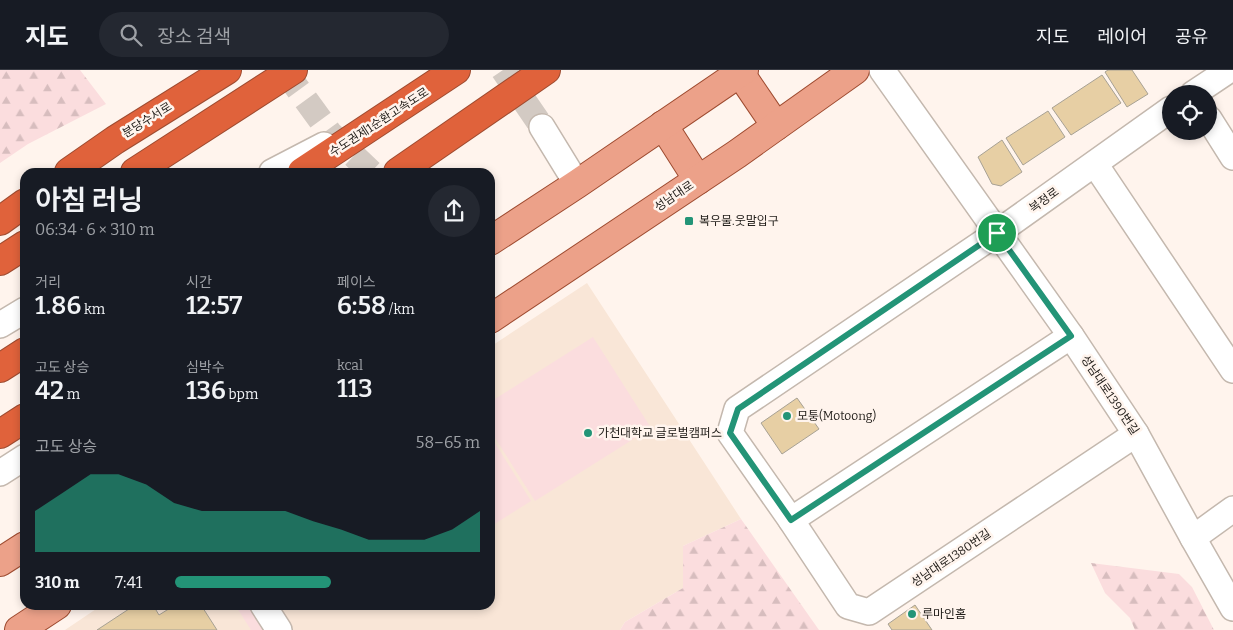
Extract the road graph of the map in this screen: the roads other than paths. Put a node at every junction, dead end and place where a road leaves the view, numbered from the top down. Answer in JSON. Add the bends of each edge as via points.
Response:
{"nodes":[{"id":1,"x":227,"y":70,"type":"edge"},
{"id":2,"x":293,"y":70,"type":"edge"},
{"id":3,"x":456,"y":70,"type":"edge"},
{"id":4,"x":546,"y":70,"type":"edge"},
{"id":5,"x":856,"y":70,"type":"edge"},
{"id":6,"x":882,"y":70,"type":"edge"},
{"id":7,"x":1229,"y":70,"type":"edge"},
{"id":8,"x":742,"y":71,"type":"edge"},
{"id":9,"x":1206,"y":85,"type":"edge"},
{"id":10,"x":421,"y":94,"type":"junction"},
{"id":11,"x":1162,"y":116,"type":"edge"},
{"id":12,"x":664,"y":125,"type":"junction"},
{"id":13,"x":776,"y":126,"type":"junction"},
{"id":14,"x":542,"y":127,"type":"tunnel mouth"},
{"id":15,"x":1217,"y":132,"type":"edge"},
{"id":16,"x":1233,"y":157,"type":"edge"},
{"id":17,"x":1095,"y":164,"type":"junction"},
{"id":18,"x":75,"y":168,"type":"edge"},
{"id":19,"x":141,"y":168,"type":"edge"},
{"id":20,"x":280,"y":168,"type":"edge"},
{"id":21,"x":308,"y":168,"type":"edge"},
{"id":22,"x":404,"y":168,"type":"edge"},
{"id":23,"x":698,"y":180,"type":"junction"},
{"id":24,"x":577,"y":184,"type":"junction"},
{"id":25,"x":20,"y":207,"type":"edge"},
{"id":26,"x":0,"y":221,"type":"edge"},
{"id":27,"x":997,"y":233,"type":"junction"},
{"id":28,"x":495,"y":238,"type":"edge"},
{"id":29,"x":20,"y":248,"type":"edge"},
{"id":30,"x":0,"y":261,"type":"edge"},
{"id":31,"x":20,"y":313,"type":"edge"},
{"id":32,"x":495,"y":316,"type":"edge"},
{"id":33,"x":0,"y":325,"type":"edge"},
{"id":34,"x":1071,"y":336,"type":"junction"},
{"id":35,"x":20,"y":355,"type":"edge"},
{"id":36,"x":0,"y":368,"type":"edge"},
{"id":37,"x":1233,"y":370,"type":"edge"},
{"id":38,"x":20,"y":421,"type":"edge"},
{"id":39,"x":730,"y":433,"type":"joint"},
{"id":40,"x":0,"y":434,"type":"edge"},
{"id":41,"x":1136,"y":434,"type":"junction"},
{"id":42,"x":20,"y":459,"type":"edge"},
{"id":43,"x":0,"y":473,"type":"edge"},
{"id":44,"x":1233,"y":509,"type":"edge"},
{"id":45,"x":791,"y":520,"type":"junction"},
{"id":46,"x":1193,"y":538,"type":"junction"},
{"id":47,"x":20,"y":549,"type":"edge"},
{"id":48,"x":0,"y":562,"type":"edge"},
{"id":49,"x":1233,"y":608,"type":"edge"},
{"id":50,"x":49,"y":610,"type":"edge"},
{"id":51,"x":266,"y":610,"type":"edge"},
{"id":52,"x":19,"y":630,"type":"edge"},
{"id":53,"x":279,"y":630,"type":"edge"}],
"edges":[{"from":1,"to":18,"type":"highway","name":"분당수서로"},
{"from":2,"to":19,"type":"highway"},
{"from":3,"to":10,"type":"highway","name":"수도권제1순환고속도로"},
{"from":4,"to":22,"type":"highway"},
{"from":5,"to":13,"type":"main road","name":"성남대로"},
{"from":6,"to":27,"type":"street","name":"성남대로1390번길"},
{"from":7,"to":9,"type":"street"},
{"from":8,"to":12,"type":"main road"},
{"from":8,"to":13,"type":"main road"},
{"from":10,"to":20,"type":"street"},
{"from":10,"to":21,"type":"highway","name":"수도권제1순환고속도로"},
{"from":11,"to":17,"type":"street","name":"복정로"},
{"from":12,"to":23,"type":"main road"},
{"from":12,"to":24,"type":"main road"},
{"from":13,"to":23,"type":"main road","name":"성남대로"},
{"from":14,"to":24,"type":"street"},
{"from":15,"to":16,"type":"street"},
{"from":17,"to":27,"type":"street","name":"복정로"},
{"from":17,"to":37,"type":"street"},
{"from":23,"to":32,"type":"main road","name":"성남대로"},
{"from":24,"to":28,"type":"main road"},
{"from":25,"to":26,"type":"highway"},
{"from":27,"to":34,"type":"street","name":"성남대로1390번길"},
{"from":27,"to":39,"type":"street","name":"복정로","via":[[738,409]]},
{"from":29,"to":30,"type":"highway"},
{"from":31,"to":33,"type":"street"},
{"from":34,"to":41,"type":"street","name":"성남대로1390번길"},
{"from":34,"to":45,"type":"street"},
{"from":35,"to":36,"type":"highway"},
{"from":38,"to":40,"type":"highway"},
{"from":39,"to":45,"type":"street","name":"성남대로1380번길"},
{"from":41,"to":45,"type":"street","name":"성남대로1380번길","via":[[869,612],[848,606]]},
{"from":41,"to":46,"type":"street","name":"성남대로1390번길"},
{"from":42,"to":43,"type":"street"},
{"from":44,"to":46,"type":"street"},
{"from":46,"to":49,"type":"street","name":"성남대로1390번길"},
{"from":47,"to":48,"type":"main road"},
{"from":50,"to":52,"type":"main road"},
{"from":51,"to":53,"type":"street"}]}
